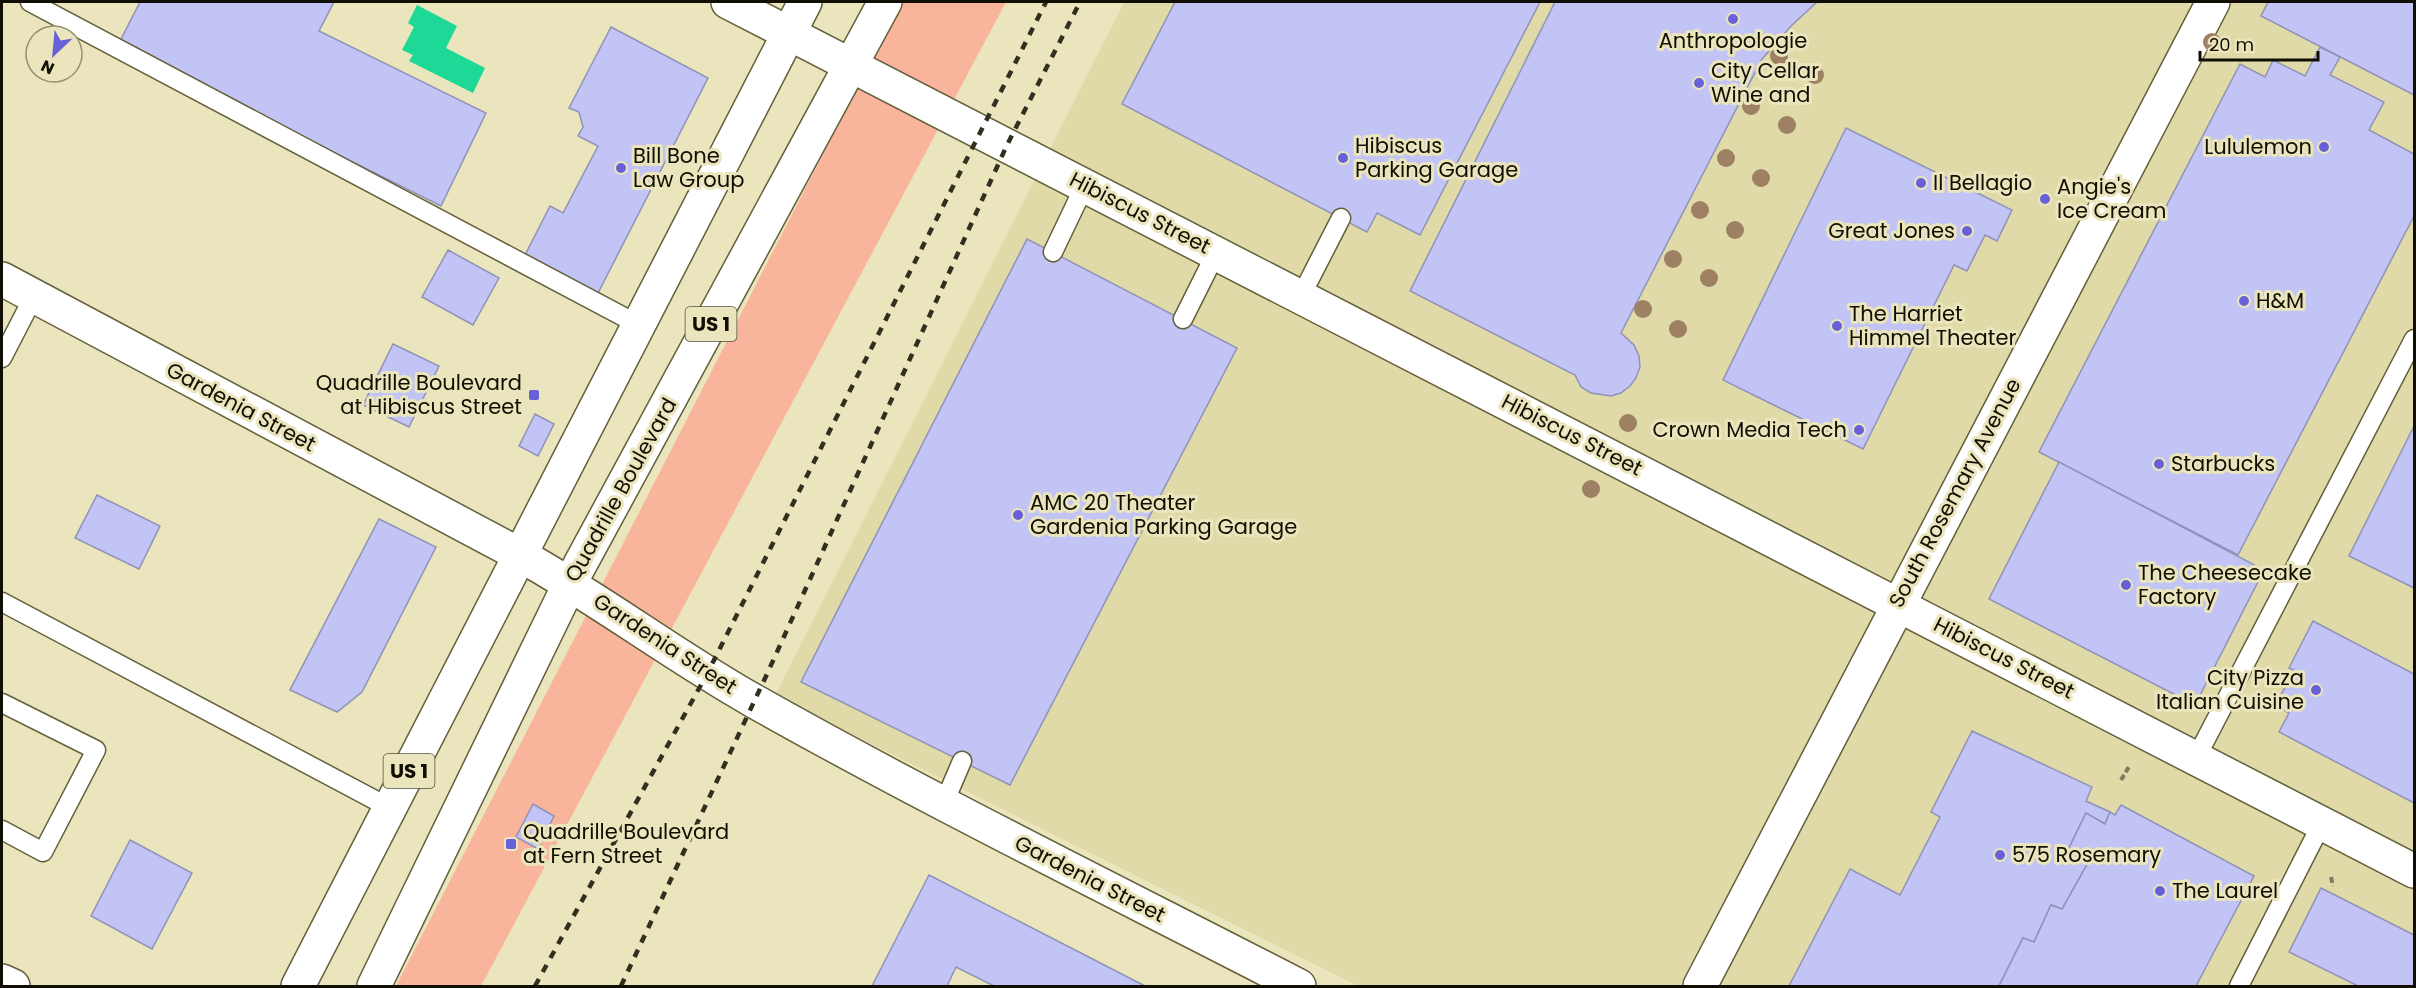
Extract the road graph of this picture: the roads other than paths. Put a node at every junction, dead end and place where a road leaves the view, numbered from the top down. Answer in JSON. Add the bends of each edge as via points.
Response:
{"nodes":[{"id":1,"x":30,"y":2,"type":"edge"},
{"id":2,"x":728,"y":2,"type":"edge"},
{"id":3,"x":805,"y":2,"type":"edge"},
{"id":4,"x":885,"y":2,"type":"edge"},
{"id":5,"x":2212,"y":2,"type":"edge"},
{"id":6,"x":789,"y":33,"type":"junction"},
{"id":7,"x":852,"y":66,"type":"junction"},
{"id":8,"x":1085,"y":184,"type":"junction"},
{"id":9,"x":1341,"y":218,"type":"dead end"},
{"id":10,"x":1053,"y":252,"type":"dead end"},
{"id":11,"x":1216,"y":253,"type":"junction"},
{"id":12,"x":2,"y":279,"type":"edge"},
{"id":13,"x":34,"y":296,"type":"junction"},
{"id":14,"x":1301,"y":296,"type":"junction"},
{"id":15,"x":1183,"y":319,"type":"dead end"},
{"id":16,"x":639,"y":325,"type":"junction"},
{"id":17,"x":2415,"y":339,"type":"edge"},
{"id":18,"x":2,"y":358,"type":"edge"},
{"id":19,"x":520,"y":555,"type":"junction"},
{"id":20,"x":570,"y":583,"type":"junction"},
{"id":21,"x":2,"y":602,"type":"edge"},
{"id":22,"x":1898,"y":604,"type":"junction"},
{"id":23,"x":2,"y":703,"type":"edge"},
{"id":24,"x":2196,"y":758,"type":"junction"},
{"id":25,"x":962,"y":761,"type":"dead end"},
{"id":26,"x":944,"y":803,"type":"junction"},
{"id":27,"x":390,"y":808,"type":"junction"},
{"id":28,"x":2322,"y":823,"type":"junction"},
{"id":29,"x":2,"y":830,"type":"edge"},
{"id":30,"x":2415,"y":871,"type":"edge"},
{"id":31,"x":298,"y":987,"type":"edge"},
{"id":32,"x":374,"y":987,"type":"edge"},
{"id":33,"x":1299,"y":987,"type":"edge"},
{"id":34,"x":1700,"y":987,"type":"edge"},
{"id":35,"x":2239,"y":987,"type":"edge"}],
"edges":[{"from":1,"to":16,"type":"lane"},
{"from":2,"to":6,"type":"street","name":"Hibiscus Street"},
{"from":3,"to":6,"type":"street","number":"US 1"},
{"from":4,"to":7,"type":"street","name":"Quadrille Boulevard","number":"US 1"},
{"from":5,"to":22,"type":"street","name":"South Rosemary Avenue"},
{"from":6,"to":7,"type":"street","name":"Hibiscus Street"},
{"from":6,"to":16,"type":"street","number":"US 1"},
{"from":7,"to":8,"type":"street","name":"Hibiscus Street"},
{"from":7,"to":20,"type":"street","name":"Quadrille Boulevard","number":"US 1"},
{"from":8,"to":10,"type":"lane"},
{"from":8,"to":11,"type":"street","name":"Hibiscus Street"},
{"from":9,"to":14,"type":"lane"},
{"from":11,"to":14,"type":"street","name":"Hibiscus Street"},
{"from":11,"to":15,"type":"lane"},
{"from":12,"to":13,"type":"street","name":"Gardenia Street"},
{"from":13,"to":18,"type":"lane"},
{"from":13,"to":19,"type":"street","name":"Gardenia Street"},
{"from":14,"to":22,"type":"street","name":"Hibiscus Street"},
{"from":16,"to":19,"type":"street","number":"US 1"},
{"from":17,"to":24,"type":"lane"},
{"from":19,"to":20,"type":"street","name":"Gardenia Street"},
{"from":19,"to":27,"type":"street","number":"US 1"},
{"from":20,"to":26,"type":"street","name":"Gardenia Street","via":[[707,674]]},
{"from":20,"to":32,"type":"street","name":"Quadrille Boulevard","number":"US 1"},
{"from":21,"to":27,"type":"lane"},
{"from":22,"to":24,"type":"street","name":"Hibiscus Street"},
{"from":22,"to":34,"type":"street","name":"South Rosemary Avenue"},
{"from":23,"to":29,"type":"lane","via":[[96,750],[43,852]]},
{"from":24,"to":28,"type":"street","name":"Hibiscus Street"},
{"from":25,"to":26,"type":"lane"},
{"from":26,"to":33,"type":"street","name":"Gardenia Street"},
{"from":27,"to":31,"type":"street","number":"US 1"},
{"from":28,"to":30,"type":"street","name":"Hibiscus Street"},
{"from":28,"to":35,"type":"lane"}]}
